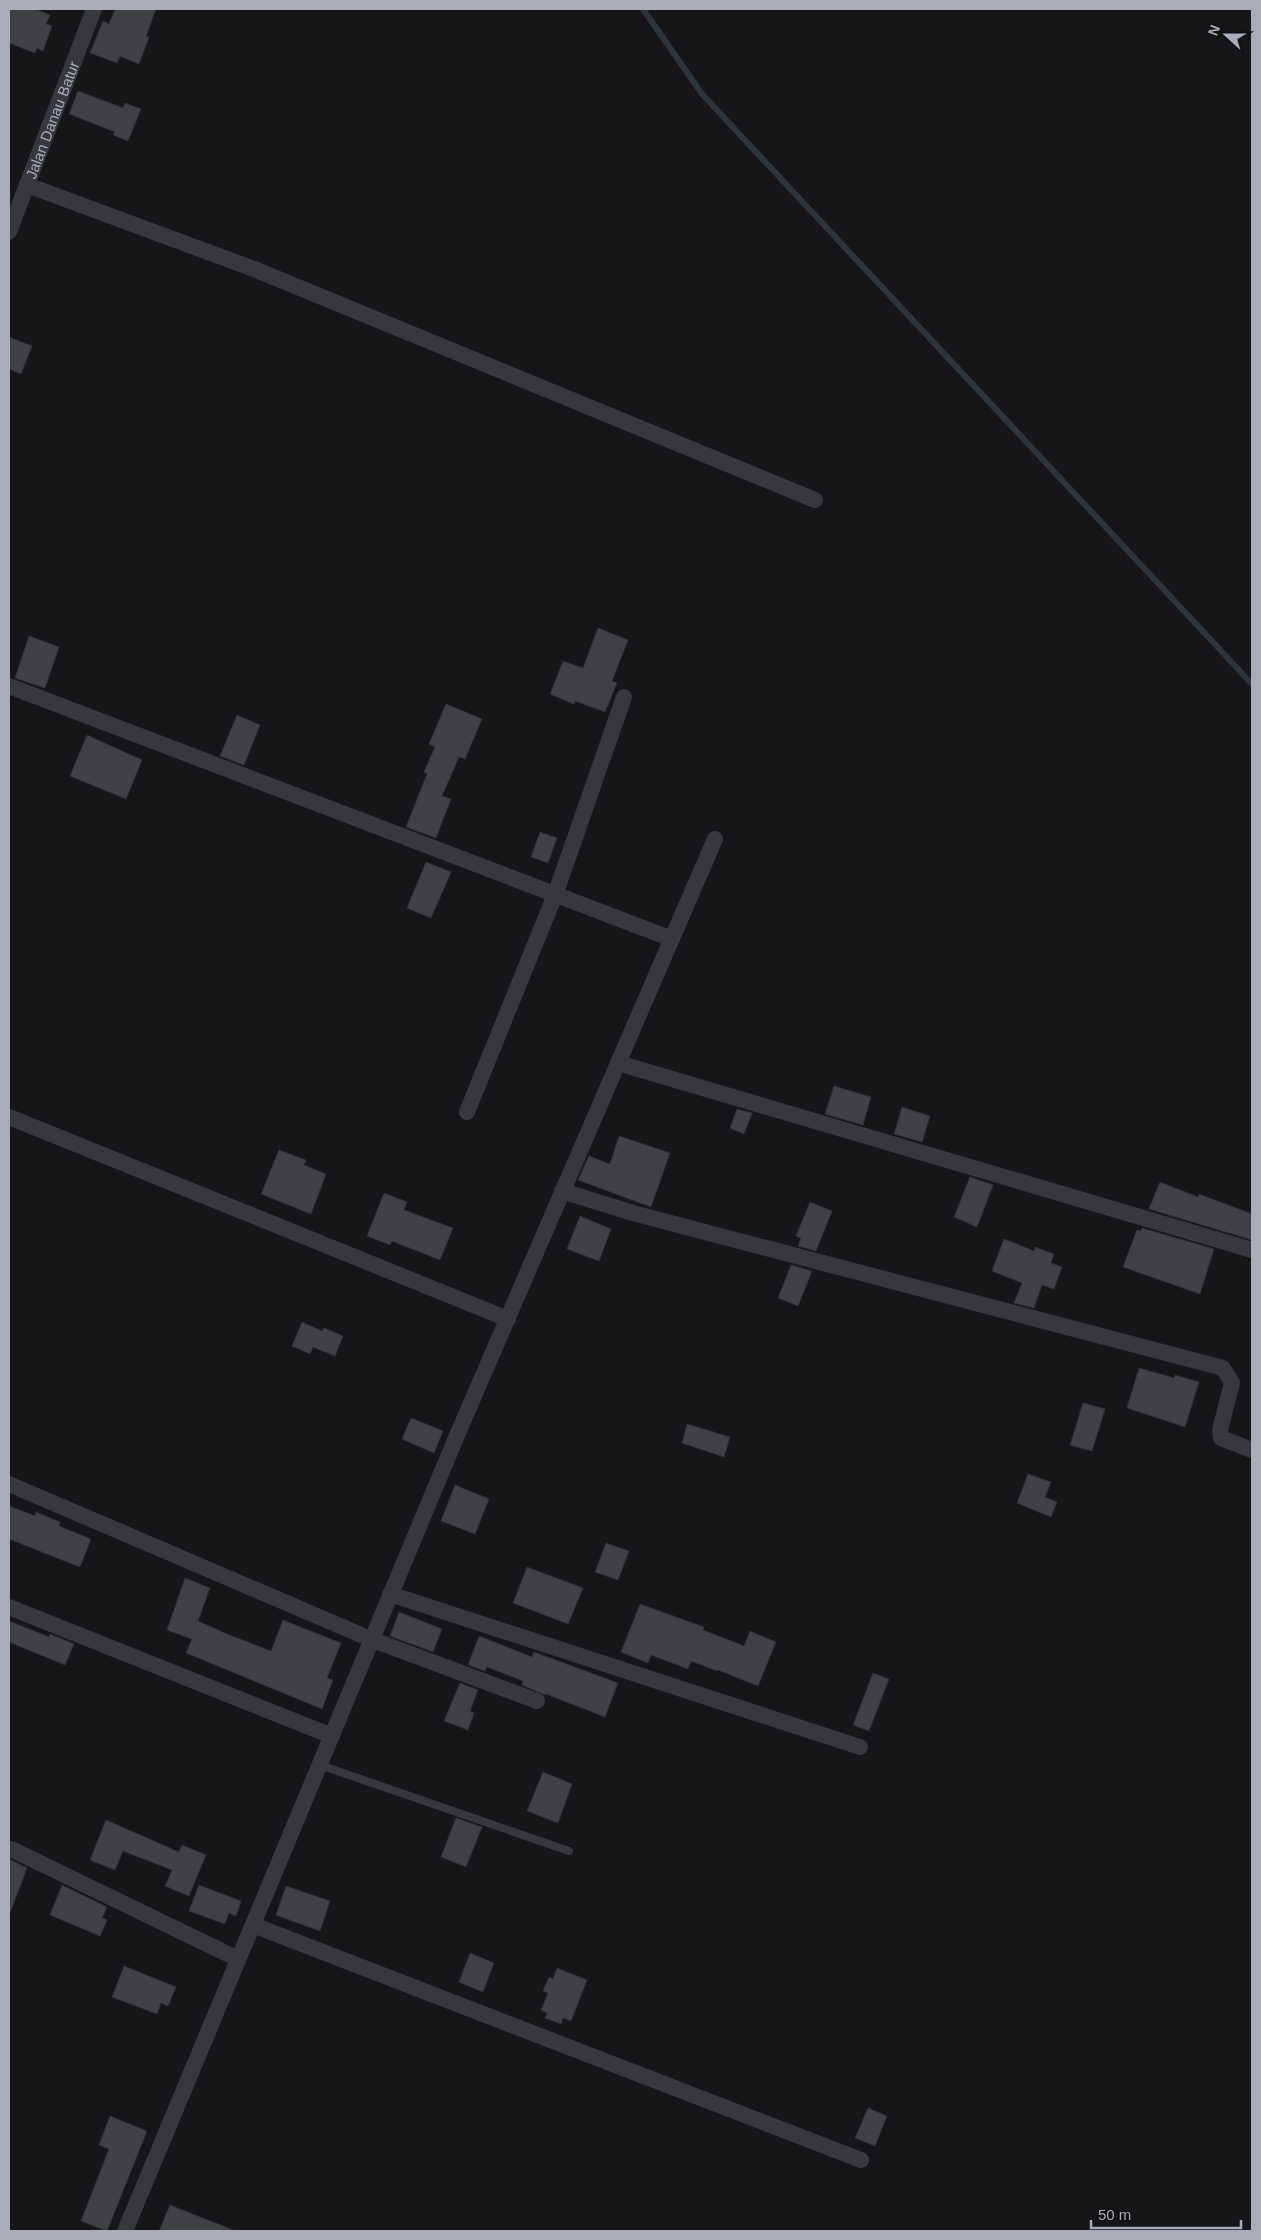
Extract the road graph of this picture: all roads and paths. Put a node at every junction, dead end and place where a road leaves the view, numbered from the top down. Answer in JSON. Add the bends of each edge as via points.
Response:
{"nodes":[{"id":1,"x":94,"y":9,"type":"edge"},
{"id":2,"x":27,"y":185,"type":"junction"},
{"id":3,"x":9,"y":232,"type":"edge"},
{"id":4,"x":815,"y":500,"type":"dead end"},
{"id":5,"x":9,"y":686,"type":"edge"},
{"id":6,"x":624,"y":697,"type":"dead end"},
{"id":7,"x":715,"y":839,"type":"dead end"},
{"id":8,"x":555,"y":895,"type":"junction"},
{"id":9,"x":672,"y":939,"type":"junction"},
{"id":10,"x":618,"y":1064,"type":"junction"},
{"id":11,"x":468,"y":1112,"type":"dead end"},
{"id":12,"x":9,"y":1117,"type":"edge"},
{"id":13,"x":562,"y":1190,"type":"junction"},
{"id":14,"x":1252,"y":1250,"type":"edge"},
{"id":15,"x":508,"y":1318,"type":"junction"},
{"id":16,"x":1252,"y":1450,"type":"edge"},
{"id":17,"x":9,"y":1484,"type":"edge"},
{"id":18,"x":390,"y":1594,"type":"junction"},
{"id":19,"x":9,"y":1607,"type":"edge"},
{"id":20,"x":372,"y":1640,"type":"junction"},
{"id":21,"x":537,"y":1701,"type":"dead end"},
{"id":22,"x":332,"y":1736,"type":"junction"},
{"id":23,"x":860,"y":1747,"type":"dead end"},
{"id":24,"x":320,"y":1765,"type":"junction"},
{"id":25,"x":11,"y":1849,"type":"dead end"},
{"id":26,"x":569,"y":1851,"type":"dead end"},
{"id":27,"x":253,"y":1925,"type":"junction"},
{"id":28,"x":238,"y":1959,"type":"junction"},
{"id":29,"x":861,"y":2160,"type":"dead end"},
{"id":30,"x":125,"y":2231,"type":"edge"}],
"edges":[{"from":1,"to":2,"type":"street","name":"Jalan Danau Batur"},
{"from":2,"to":3,"type":"street","name":"Jalan Danau Batur"},
{"from":2,"to":4,"type":"street","via":[[254,269]]},
{"from":5,"to":8,"type":"street"},
{"from":6,"to":8,"type":"street"},
{"from":7,"to":9,"type":"street"},
{"from":8,"to":9,"type":"street"},
{"from":8,"to":11,"type":"street"},
{"from":9,"to":10,"type":"street"},
{"from":10,"to":13,"type":"street"},
{"from":10,"to":14,"type":"street"},
{"from":12,"to":15,"type":"street"},
{"from":13,"to":15,"type":"street"},
{"from":13,"to":16,"type":"street","via":[[643,1216],[1223,1368],[1232,1383],[1220,1430],[1221,1438]]},
{"from":15,"to":18,"type":"street"},
{"from":17,"to":20,"type":"street"},
{"from":18,"to":20,"type":"street"},
{"from":18,"to":23,"type":"street"},
{"from":19,"to":22,"type":"street"},
{"from":20,"to":21,"type":"street"},
{"from":20,"to":22,"type":"street"},
{"from":22,"to":24,"type":"street"},
{"from":24,"to":26,"type":"lane"},
{"from":24,"to":27,"type":"street"},
{"from":25,"to":28,"type":"street"},
{"from":27,"to":28,"type":"street"},
{"from":27,"to":29,"type":"street"},
{"from":28,"to":30,"type":"street"}]}
